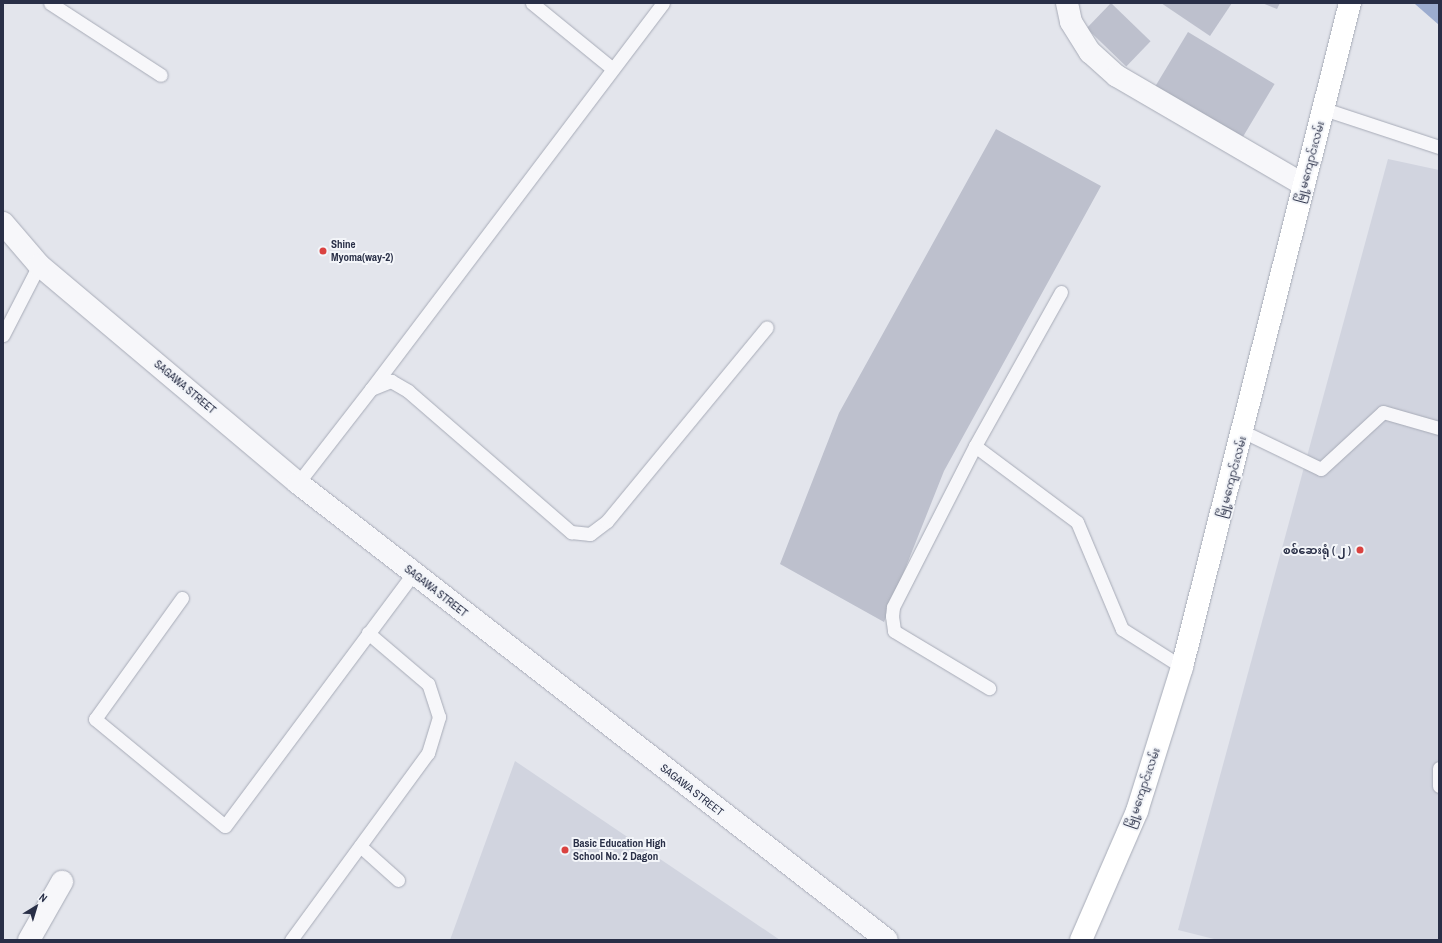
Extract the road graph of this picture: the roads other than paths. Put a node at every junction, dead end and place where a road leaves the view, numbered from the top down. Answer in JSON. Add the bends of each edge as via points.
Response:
{"nodes":[{"id":1,"x":50,"y":3,"type":"edge"},
{"id":2,"x":532,"y":3,"type":"edge"},
{"id":3,"x":663,"y":3,"type":"edge"},
{"id":4,"x":1067,"y":3,"type":"edge"},
{"id":5,"x":1350,"y":3,"type":"edge"},
{"id":6,"x":613,"y":69,"type":"junction"},
{"id":7,"x":161,"y":75,"type":"dead end"},
{"id":8,"x":1324,"y":109,"type":"junction"},
{"id":9,"x":1439,"y":147,"type":"edge"},
{"id":10,"x":1304,"y":185,"type":"junction"},
{"id":11,"x":3,"y":223,"type":"edge"},
{"id":12,"x":39,"y":264,"type":"junction"},
{"id":13,"x":1061,"y":292,"type":"dead end"},
{"id":14,"x":767,"y":327,"type":"dead end"},
{"id":15,"x":3,"y":335,"type":"edge"},
{"id":16,"x":370,"y":389,"type":"junction"},
{"id":17,"x":1439,"y":428,"type":"edge"},
{"id":18,"x":1244,"y":432,"type":"junction"},
{"id":19,"x":974,"y":446,"type":"junction"},
{"id":20,"x":298,"y":484,"type":"junction"},
{"id":21,"x":413,"y":574,"type":"junction"},
{"id":22,"x":182,"y":598,"type":"dead end"},
{"id":23,"x":368,"y":634,"type":"junction"},
{"id":24,"x":1182,"y":667,"type":"junction"},
{"id":25,"x":989,"y":688,"type":"dead end"},
{"id":26,"x":1439,"y":768,"type":"edge"},
{"id":27,"x":1439,"y":786,"type":"edge"},
{"id":28,"x":360,"y":846,"type":"junction"},
{"id":29,"x":398,"y":880,"type":"dead end"},
{"id":30,"x":62,"y":882,"type":"dead end"},
{"id":31,"x":29,"y":940,"type":"edge"},
{"id":32,"x":291,"y":940,"type":"edge"},
{"id":33,"x":886,"y":940,"type":"edge"},
{"id":34,"x":1081,"y":940,"type":"edge"}],
"edges":[{"from":1,"to":7,"type":"lane"},
{"from":2,"to":6,"type":"lane"},
{"from":3,"to":6,"type":"lane"},
{"from":4,"to":10,"type":"street","via":[[1071,22],[1090,52],[1117,76]]},
{"from":5,"to":8,"type":"main road","name":"မြို့မကျောင်းလမ်း"},
{"from":6,"to":16,"type":"lane"},
{"from":8,"to":9,"type":"lane"},
{"from":8,"to":10,"type":"main road","name":"မြို့မကျောင်းလမ်း"},
{"from":10,"to":18,"type":"main road","name":"မြို့မကျောင်းလမ်း"},
{"from":11,"to":12,"type":"street","name":"SAGAWA STREET"},
{"from":12,"to":15,"type":"lane"},
{"from":12,"to":20,"type":"street","name":"SAGAWA STREET"},
{"from":13,"to":19,"type":"lane"},
{"from":14,"to":16,"type":"lane","via":[[607,522],[590,534],[571,532],[408,392],[391,382]]},
{"from":16,"to":20,"type":"lane"},
{"from":17,"to":18,"type":"lane","via":[[1383,412],[1321,469]]},
{"from":18,"to":24,"type":"main road","name":"မြို့မကျောင်းလမ်း"},
{"from":19,"to":24,"type":"lane","via":[[1078,522],[1122,629]]},
{"from":19,"to":25,"type":"lane","via":[[893,607],[892,616],[894,631]]},
{"from":20,"to":21,"type":"street","name":"SAGAWA STREET"},
{"from":21,"to":23,"type":"lane"},
{"from":21,"to":33,"type":"street","name":"SAGAWA STREET"},
{"from":22,"to":23,"type":"lane","via":[[94,720],[225,826]]},
{"from":23,"to":28,"type":"lane","via":[[428,684],[439,717],[428,753]]},
{"from":24,"to":34,"type":"main road","name":"မြို့မကျောင်းလမ်း","via":[[1137,810]]},
{"from":26,"to":27,"type":"lane"},
{"from":28,"to":29,"type":"lane"},
{"from":28,"to":32,"type":"lane"},
{"from":30,"to":31,"type":"street"}]}
